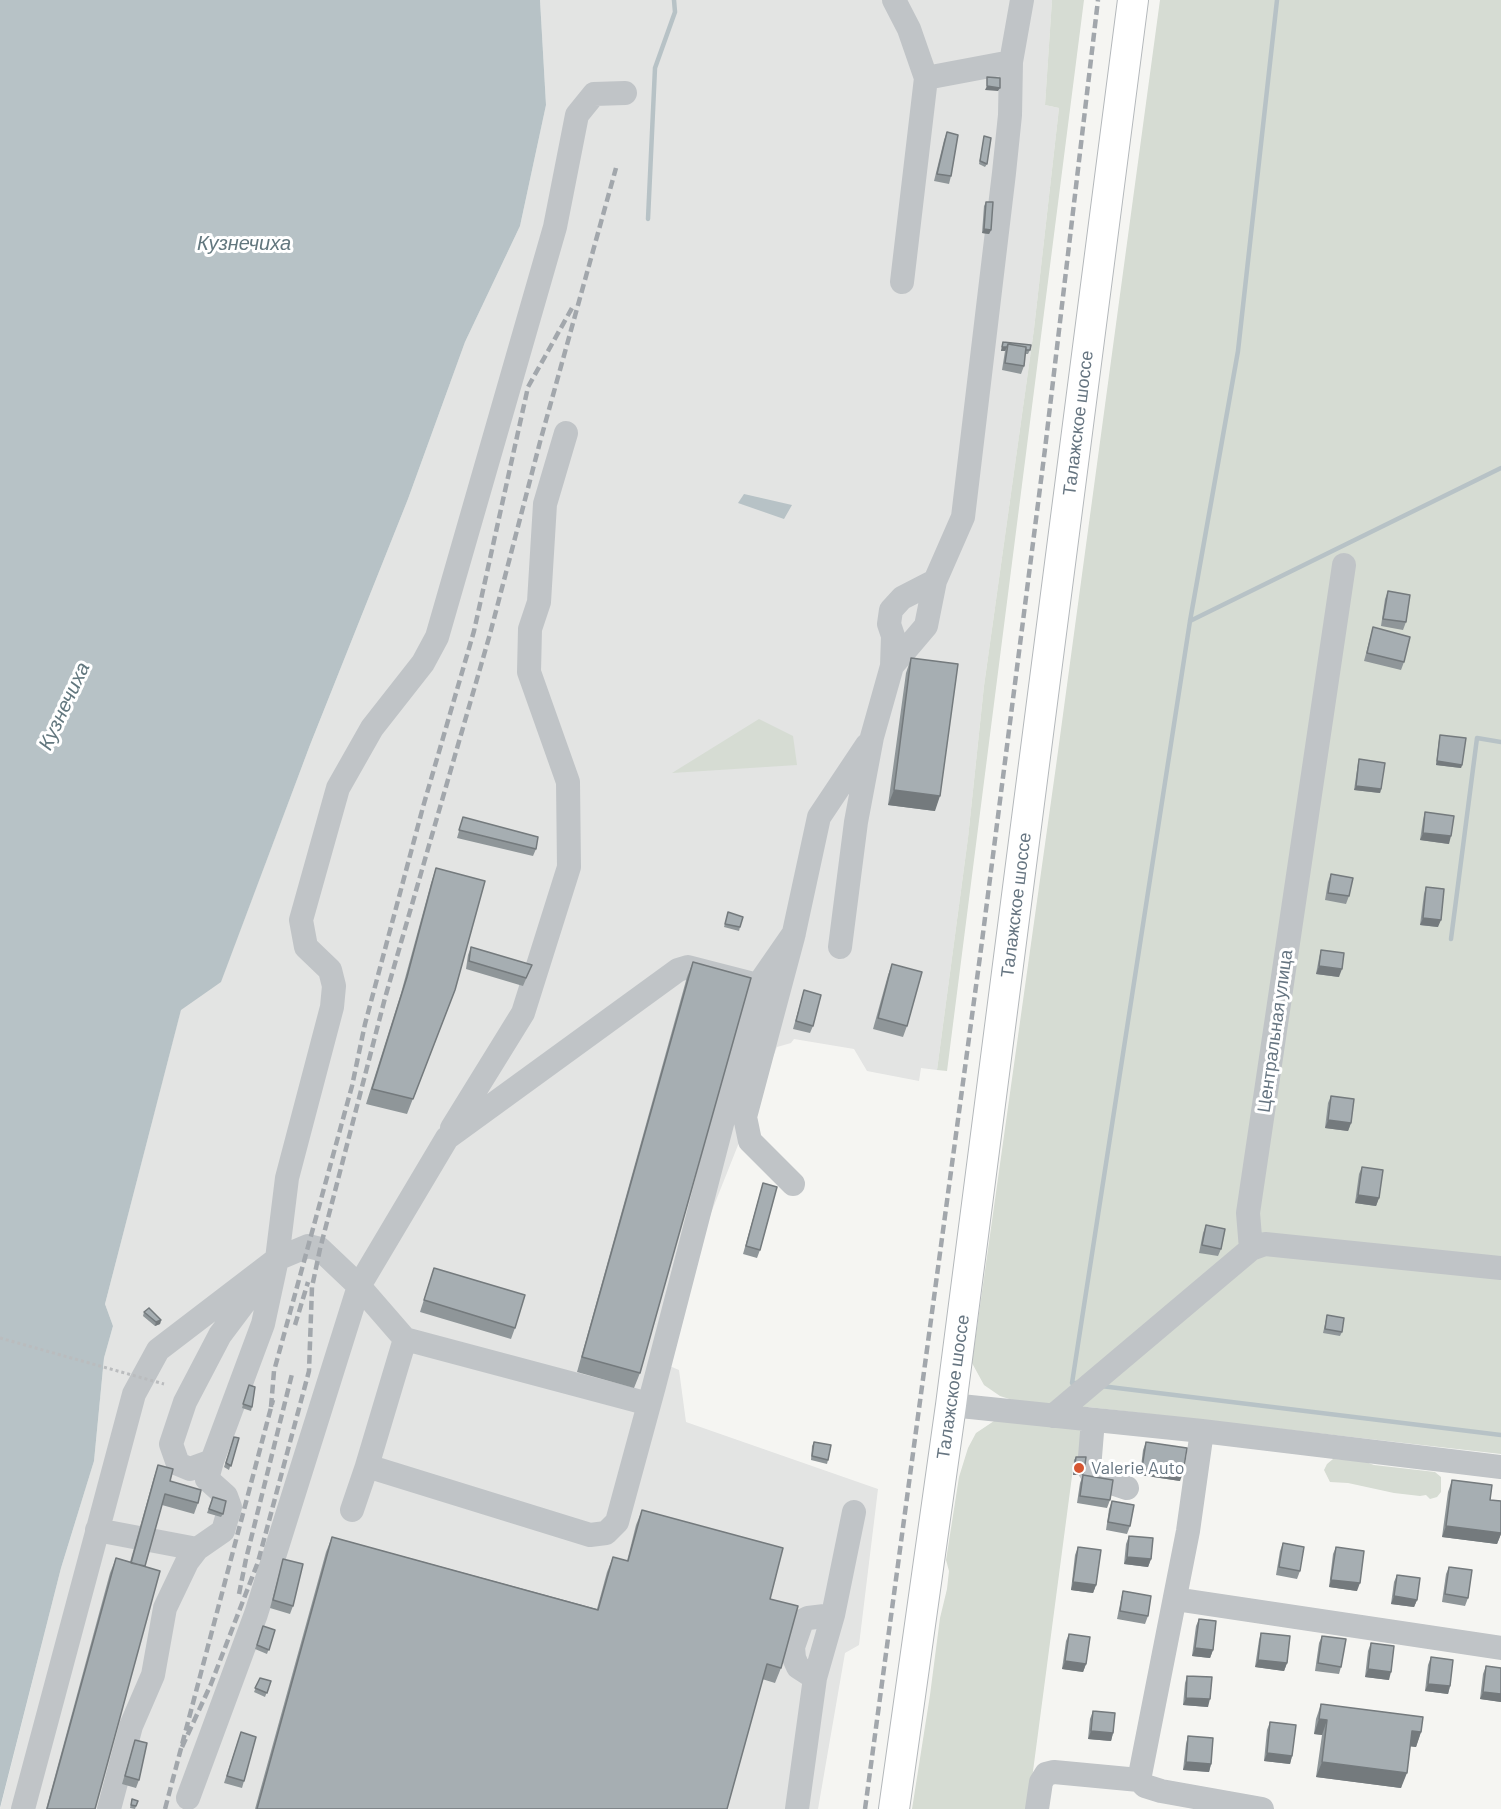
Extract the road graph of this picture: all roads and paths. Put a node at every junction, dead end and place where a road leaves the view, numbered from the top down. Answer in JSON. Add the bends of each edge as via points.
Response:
{"nodes":[{"id":1,"x":894,"y":0,"type":"edge"},
{"id":2,"x":1023,"y":0,"type":"edge"},
{"id":3,"x":1133,"y":0,"type":"edge"},
{"id":4,"x":1011,"y":62,"type":"junction"},
{"id":5,"x":926,"y":78,"type":"junction"},
{"id":6,"x":625,"y":93,"type":"dead end"},
{"id":7,"x":903,"y":282,"type":"dead end"},
{"id":8,"x":566,"y":433,"type":"dead end"},
{"id":9,"x":1344,"y":565,"type":"dead end"},
{"id":10,"x":935,"y":581,"type":"junction"},
{"id":11,"x":892,"y":666,"type":"junction"},
{"id":12,"x":872,"y":737,"type":"junction"},
{"id":13,"x":794,"y":933,"type":"junction"},
{"id":14,"x":840,"y":947,"type":"dead end"},
{"id":15,"x":758,"y":985,"type":"junction"},
{"id":16,"x":447,"y":1138,"type":"junction"},
{"id":17,"x":793,"y":1184,"type":"dead end"},
{"id":18,"x":1251,"y":1249,"type":"junction"},
{"id":19,"x":277,"y":1259,"type":"junction"},
{"id":20,"x":1501,"y":1268,"type":"edge"},
{"id":21,"x":359,"y":1286,"type":"junction"},
{"id":22,"x":0,"y":1338,"type":"edge"},
{"id":23,"x":405,"y":1339,"type":"junction"},
{"id":24,"x":164,"y":1384,"type":"dead end"},
{"id":25,"x":649,"y":1404,"type":"junction"},
{"id":26,"x":951,"y":1405,"type":"junction"},
{"id":27,"x":1053,"y":1416,"type":"junction"},
{"id":28,"x":1093,"y":1420,"type":"junction"},
{"id":29,"x":1203,"y":1431,"type":"junction"},
{"id":30,"x":212,"y":1461,"type":"junction"},
{"id":31,"x":368,"y":1466,"type":"junction"},
{"id":32,"x":1501,"y":1467,"type":"edge"},
{"id":33,"x":1127,"y":1488,"type":"dead end"},
{"id":34,"x":352,"y":1510,"type":"dead end"},
{"id":35,"x":855,"y":1512,"type":"dead end"},
{"id":36,"x":97,"y":1530,"type":"junction"},
{"id":37,"x":196,"y":1549,"type":"junction"},
{"id":38,"x":1175,"y":1599,"type":"junction"},
{"id":39,"x":1501,"y":1648,"type":"edge"},
{"id":40,"x":1139,"y":1780,"type":"junction"},
{"id":41,"x":188,"y":1798,"type":"dead end"},
{"id":42,"x":23,"y":1809,"type":"edge"},
{"id":43,"x":109,"y":1809,"type":"edge"},
{"id":44,"x":797,"y":1809,"type":"edge"},
{"id":45,"x":894,"y":1809,"type":"edge"},
{"id":46,"x":1037,"y":1809,"type":"edge"},
{"id":47,"x":1262,"y":1809,"type":"edge"}],
"edges":[{"from":1,"to":5,"type":"lane","via":[[909,28]]},
{"from":2,"to":4,"type":"lane"},
{"from":3,"to":26,"type":"main road","name":"Талажское шоссе"},
{"from":4,"to":5,"type":"lane"},
{"from":4,"to":10,"type":"lane","via":[[1004,173],[963,517]]},
{"from":5,"to":7,"type":"lane"},
{"from":6,"to":19,"type":"lane","via":[[594,94],[577,115],[555,227],[436,637],[423,663],[372,728],[338,788],[301,920],[306,947],[330,970],[334,986],[332,1007],[287,1178]]},
{"from":8,"to":16,"type":"lane","via":[[545,504],[539,602],[530,629],[529,672],[568,782],[569,867],[523,1013]]},
{"from":9,"to":18,"type":"lane","name":"Центральная улица","via":[[1248,1213]]},
{"from":10,"to":11,"type":"lane","via":[[926,626]]},
{"from":10,"to":11,"type":"lane","via":[[902,598],[891,610]]},
{"from":11,"to":12,"type":"lane"},
{"from":12,"to":13,"type":"lane","via":[[819,817]]},
{"from":12,"to":14,"type":"lane","via":[[856,822]]},
{"from":13,"to":15,"type":"lane"},
{"from":13,"to":17,"type":"lane","via":[[745,1118],[750,1141]]},
{"from":15,"to":16,"type":"lane","via":[[688,967],[678,970]]},
{"from":15,"to":25,"type":"lane"},
{"from":16,"to":21,"type":"lane"},
{"from":18,"to":20,"type":"lane","via":[[1265,1244]]},
{"from":18,"to":27,"type":"lane"},
{"from":19,"to":21,"type":"lane","via":[[308,1246],[320,1249]]},
{"from":19,"to":30,"type":"lane","via":[[263,1324]]},
{"from":19,"to":30,"type":"lane","via":[[220,1335],[185,1402],[171,1444],[178,1464],[190,1469]]},
{"from":19,"to":36,"type":"lane","via":[[158,1350],[134,1394]]},
{"from":21,"to":23,"type":"lane"},
{"from":21,"to":41,"type":"lane","via":[[256,1614]]},
{"from":22,"to":24,"type":"path","bridge":true},
{"from":23,"to":25,"type":"lane"},
{"from":23,"to":31,"type":"lane"},
{"from":25,"to":31,"type":"lane","via":[[617,1522],[606,1533],[590,1534]]},
{"from":26,"to":27,"type":"lane"},
{"from":26,"to":45,"type":"main road","name":"Талажское шоссе"},
{"from":27,"to":28,"type":"lane"},
{"from":28,"to":29,"type":"lane"},
{"from":28,"to":33,"type":"lane","via":[[1089,1468],[1093,1475]]},
{"from":29,"to":32,"type":"lane"},
{"from":29,"to":38,"type":"lane"},
{"from":30,"to":37,"type":"lane","via":[[207,1479],[226,1496],[230,1507],[223,1530]]},
{"from":31,"to":34,"type":"lane"},
{"from":35,"to":44,"type":"lane","via":[[815,1678]]},
{"from":36,"to":37,"type":"lane"},
{"from":36,"to":42,"type":"lane"},
{"from":37,"to":43,"type":"lane","via":[[165,1608],[153,1675],[131,1726]]},
{"from":38,"to":39,"type":"lane"},
{"from":38,"to":40,"type":"lane"},
{"from":40,"to":46,"type":"lane","via":[[1046,1774]]},
{"from":40,"to":47,"type":"lane","via":[[1161,1791]]}]}
